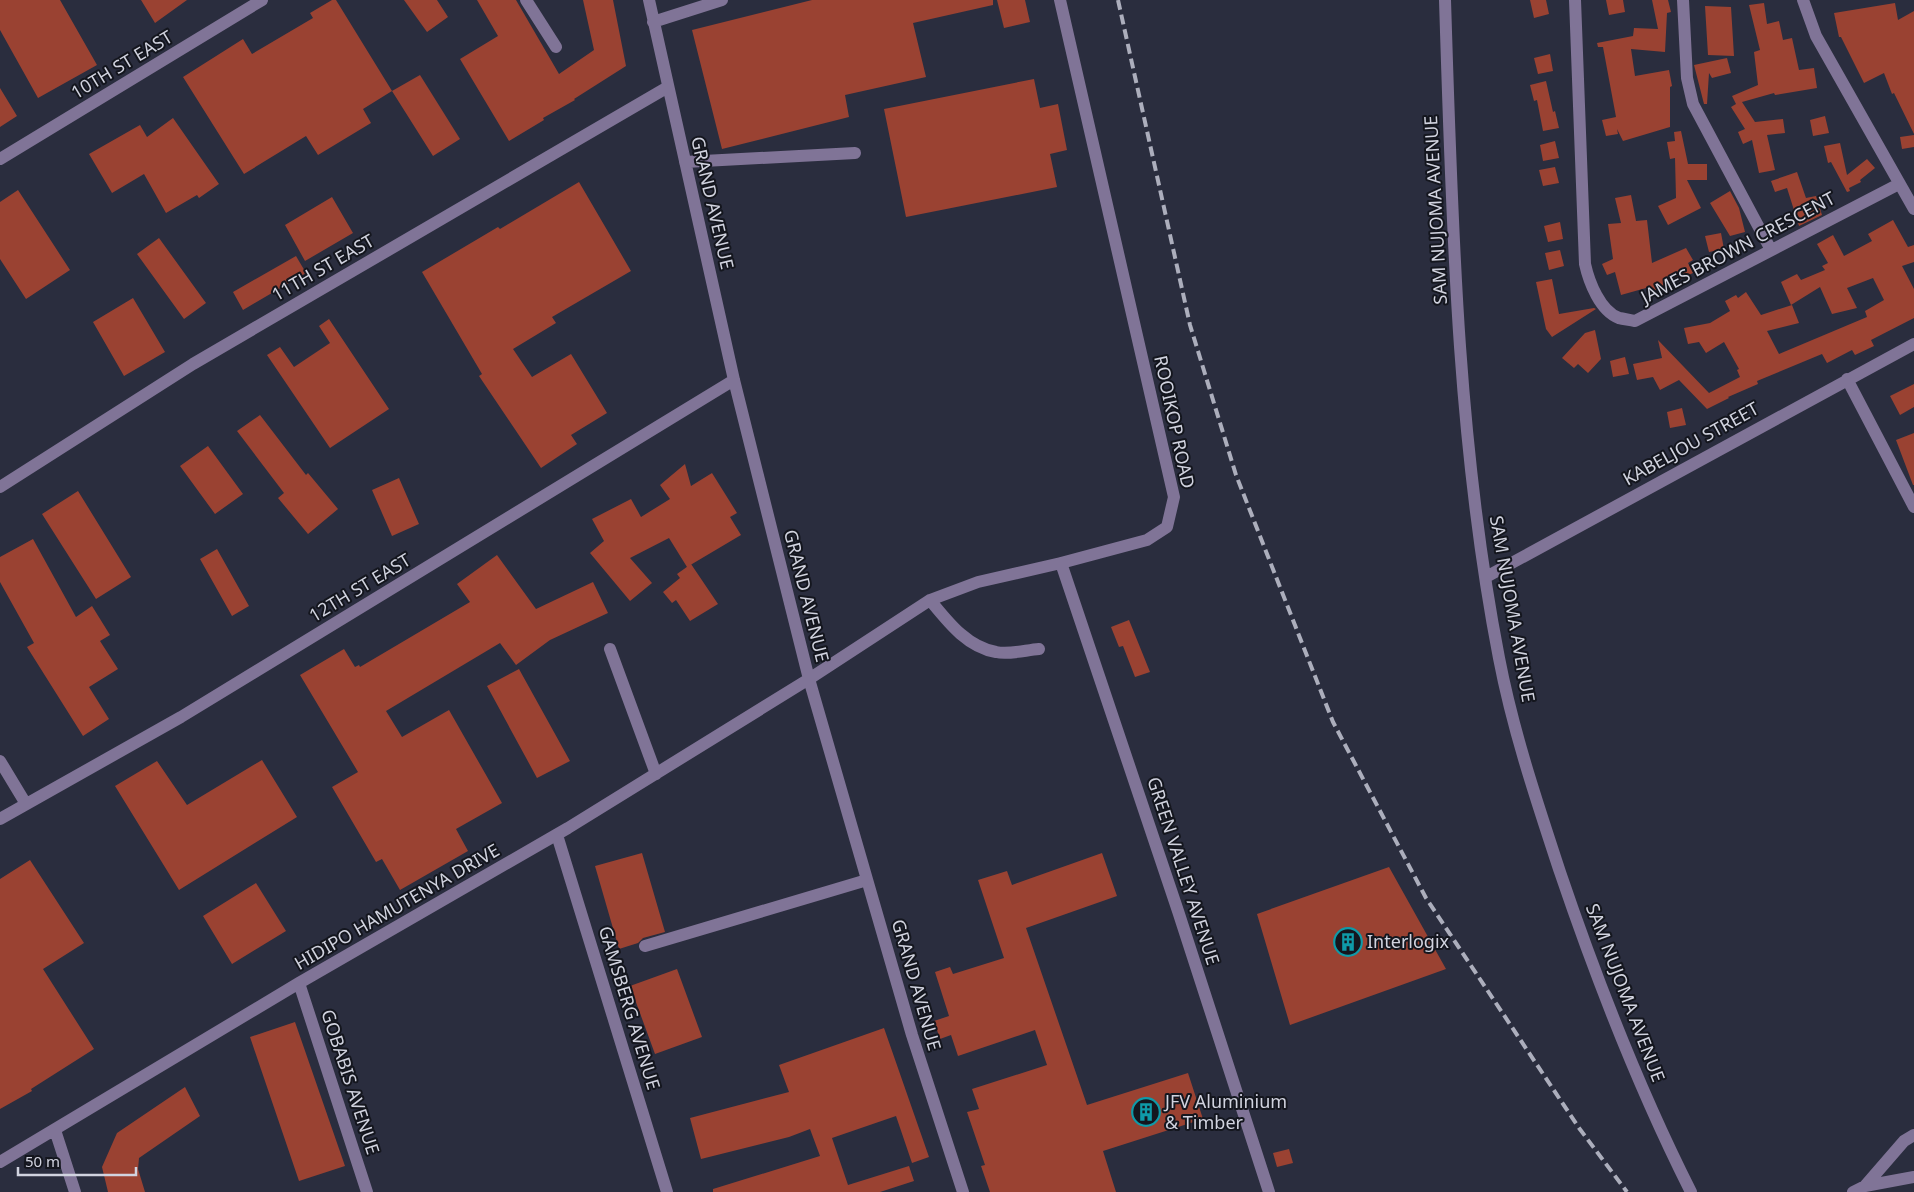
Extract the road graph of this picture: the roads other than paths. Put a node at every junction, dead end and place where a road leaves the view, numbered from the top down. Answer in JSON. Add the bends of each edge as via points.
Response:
{"nodes":[{"id":1,"x":262,"y":0,"type":"edge"},
{"id":2,"x":526,"y":0,"type":"edge"},
{"id":3,"x":649,"y":0,"type":"edge"},
{"id":4,"x":722,"y":0,"type":"edge"},
{"id":5,"x":1060,"y":0,"type":"edge"},
{"id":6,"x":1445,"y":0,"type":"edge"},
{"id":7,"x":1575,"y":0,"type":"edge"},
{"id":8,"x":1683,"y":0,"type":"edge"},
{"id":9,"x":1803,"y":0,"type":"edge"},
{"id":10,"x":654,"y":22,"type":"junction"},
{"id":11,"x":556,"y":47,"type":"dead end"},
{"id":12,"x":668,"y":86,"type":"junction"},
{"id":13,"x":855,"y":153,"type":"dead end"},
{"id":14,"x":0,"y":159,"type":"edge"},
{"id":15,"x":685,"y":162,"type":"junction"},
{"id":16,"x":1899,"y":184,"type":"junction"},
{"id":17,"x":1914,"y":209,"type":"edge"},
{"id":18,"x":1771,"y":250,"type":"junction"},
{"id":19,"x":1914,"y":344,"type":"edge"},
{"id":20,"x":1847,"y":379,"type":"junction"},
{"id":21,"x":734,"y":380,"type":"junction"},
{"id":22,"x":0,"y":487,"type":"edge"},
{"id":23,"x":1914,"y":507,"type":"edge"},
{"id":24,"x":1061,"y":563,"type":"junction"},
{"id":25,"x":1486,"y":577,"type":"junction"},
{"id":26,"x":930,"y":600,"type":"junction"},
{"id":27,"x":610,"y":649,"type":"dead end"},
{"id":28,"x":1039,"y":649,"type":"dead end"},
{"id":29,"x":809,"y":678,"type":"junction"},
{"id":30,"x":0,"y":761,"type":"edge"},
{"id":31,"x":656,"y":774,"type":"junction"},
{"id":32,"x":26,"y":804,"type":"junction"},
{"id":33,"x":0,"y":819,"type":"edge"},
{"id":34,"x":557,"y":835,"type":"junction"},
{"id":35,"x":867,"y":880,"type":"junction"},
{"id":36,"x":645,"y":946,"type":"dead end"},
{"id":37,"x":299,"y":983,"type":"junction"},
{"id":38,"x":55,"y":1130,"type":"junction"},
{"id":39,"x":1914,"y":1135,"type":"edge"},
{"id":40,"x":0,"y":1162,"type":"edge"},
{"id":41,"x":1914,"y":1177,"type":"edge"},
{"id":42,"x":1859,"y":1189,"type":"edge"},
{"id":43,"x":75,"y":1192,"type":"edge"},
{"id":44,"x":367,"y":1192,"type":"edge"},
{"id":45,"x":667,"y":1192,"type":"edge"},
{"id":46,"x":963,"y":1192,"type":"edge"},
{"id":47,"x":1269,"y":1192,"type":"edge"},
{"id":48,"x":1691,"y":1192,"type":"edge"}],
"edges":[{"from":1,"to":14,"type":"street","name":"10TH ST EAST"},
{"from":2,"to":11,"type":"street"},
{"from":3,"to":10,"type":"street","name":"GRAND AVENUE"},
{"from":4,"to":10,"type":"street"},
{"from":5,"to":24,"type":"street","name":"ROOIKOP ROAD","via":[[1174,497],[1167,527],[1147,540]]},
{"from":6,"to":25,"type":"street","name":"SAM NUJOMA AVENUE","via":[[1452,198],[1465,398]]},
{"from":7,"to":18,"type":"street","name":"JAMES BROWN CRESCENT","via":[[1585,264],[1589,282],[1602,304],[1617,317],[1635,321]]},
{"from":8,"to":18,"type":"street","via":[[1687,78],[1693,104]]},
{"from":9,"to":16,"type":"street","via":[[1816,36]]},
{"from":10,"to":12,"type":"street","name":"GRAND AVENUE"},
{"from":12,"to":15,"type":"street","name":"GRAND AVENUE"},
{"from":12,"to":22,"type":"street","name":"11TH ST EAST","via":[[193,364]]},
{"from":13,"to":15,"type":"street"},
{"from":15,"to":21,"type":"street","name":"GRAND AVENUE"},
{"from":16,"to":17,"type":"street"},
{"from":16,"to":18,"type":"street","name":"JAMES BROWN CRESCENT"},
{"from":19,"to":20,"type":"street","name":"KABELJOU STREET"},
{"from":20,"to":23,"type":"street"},
{"from":20,"to":25,"type":"street","name":"KABELJOU STREET"},
{"from":21,"to":29,"type":"street","name":"GRAND AVENUE"},
{"from":21,"to":32,"type":"street","name":"12TH ST EAST","via":[[180,717]]},
{"from":24,"to":26,"type":"street","name":"ROOIKOP ROAD","via":[[978,582]]},
{"from":24,"to":47,"type":"street","name":"GREEN VALLEY AVENUE"},
{"from":25,"to":48,"type":"street","name":"SAM NUJOMA AVENUE","via":[[1500,660],[1531,785],[1588,952],[1663,1136]]},
{"from":26,"to":28,"type":"street","via":[[954,629],[976,646],[998,653]]},
{"from":26,"to":29,"type":"street","name":"ROOIKOP ROAD"},
{"from":27,"to":31,"type":"street"},
{"from":29,"to":31,"type":"street","name":"HIDIPO HAMUTENYA DRIVE"},
{"from":29,"to":35,"type":"street","name":"GRAND AVENUE"},
{"from":30,"to":32,"type":"street"},
{"from":31,"to":34,"type":"street","name":"HIDIPO HAMUTENYA DRIVE"},
{"from":32,"to":33,"type":"street","name":"12TH ST EAST"},
{"from":34,"to":37,"type":"street","name":"HIDIPO HAMUTENYA DRIVE"},
{"from":34,"to":45,"type":"street","name":"GAMSBERG AVENUE"},
{"from":35,"to":36,"type":"street"},
{"from":35,"to":46,"type":"street","name":"GRAND AVENUE","via":[[912,1035]]},
{"from":37,"to":38,"type":"street","name":"HIDIPO HAMUTENYA DRIVE"},
{"from":37,"to":44,"type":"street","name":"GOBABIS AVENUE"},
{"from":38,"to":40,"type":"street","name":"HIDIPO HAMUTENYA DRIVE"},
{"from":38,"to":43,"type":"street"},
{"from":39,"to":42,"type":"street","via":[[1904,1141]]},
{"from":41,"to":42,"type":"street"}]}
